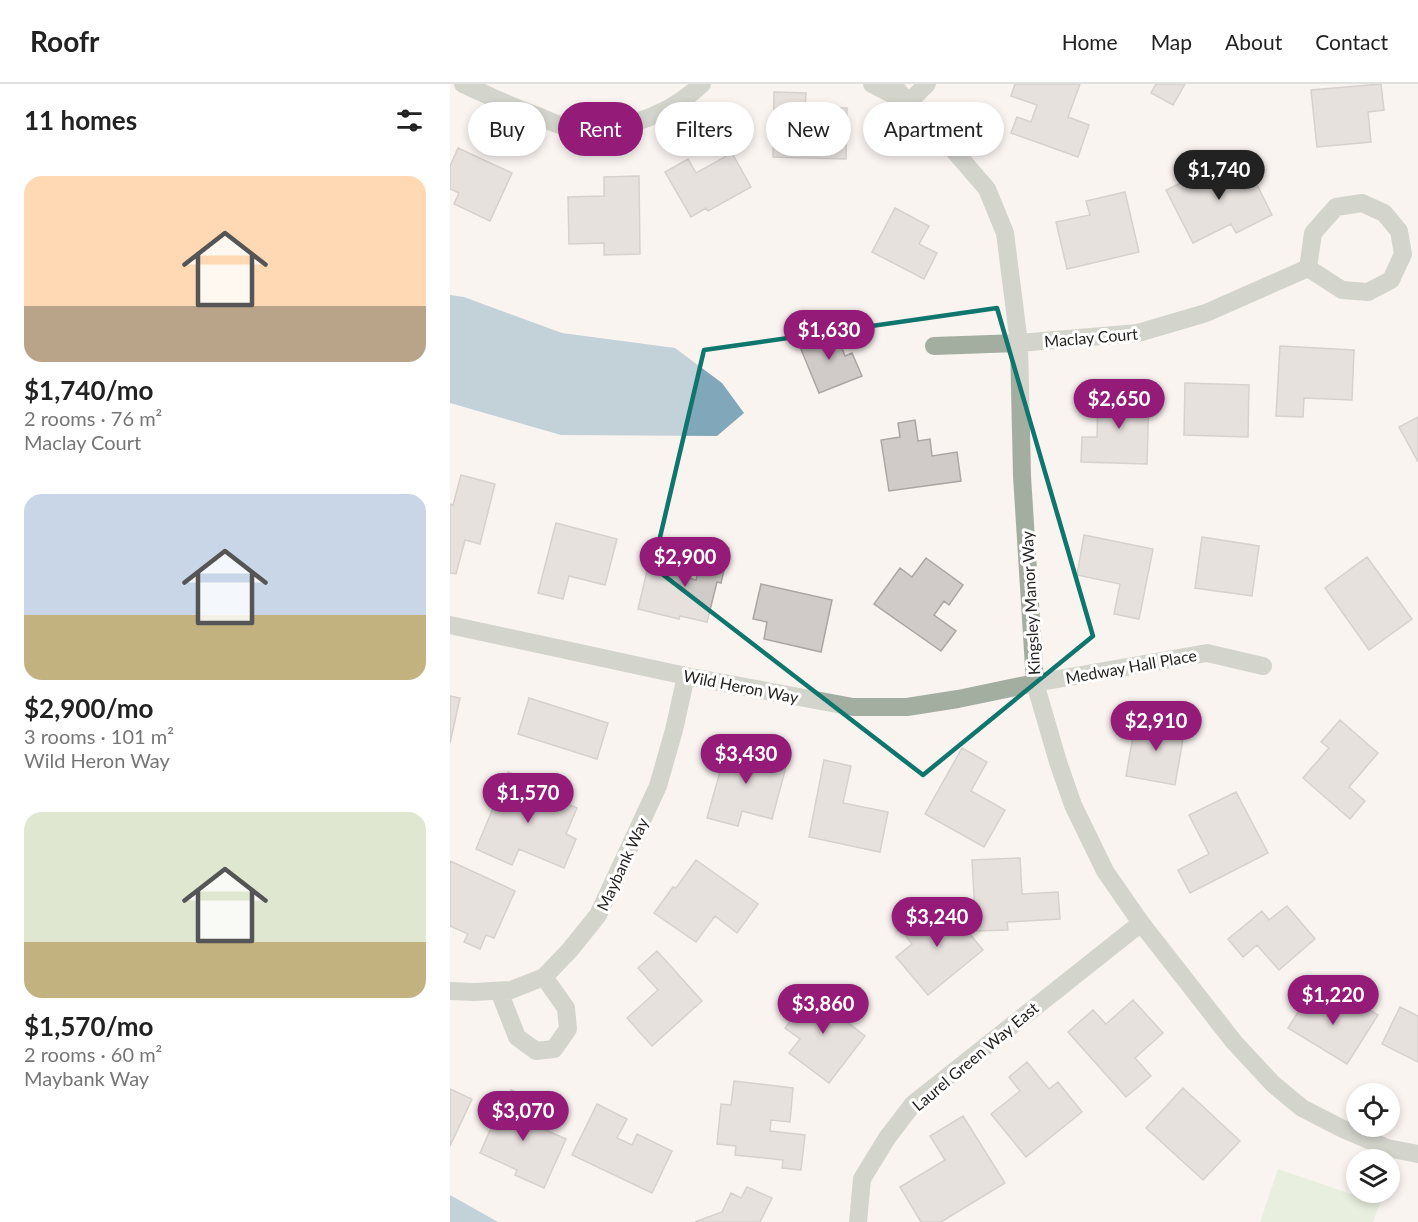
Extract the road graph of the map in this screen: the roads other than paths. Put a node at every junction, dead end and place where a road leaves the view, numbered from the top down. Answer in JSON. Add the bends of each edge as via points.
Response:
{"nodes":[{"id":1,"x":463,"y":84,"type":"edge"},
{"id":2,"x":702,"y":84,"type":"edge"},
{"id":3,"x":872,"y":84,"type":"edge"},
{"id":4,"x":893,"y":84,"type":"edge"},
{"id":5,"x":927,"y":84,"type":"edge"},
{"id":6,"x":906,"y":102,"type":"edge"},
{"id":7,"x":907,"y":102,"type":"edge"},
{"id":8,"x":909,"y":102,"type":"edge"},
{"id":9,"x":959,"y":156,"type":"edge"},
{"id":10,"x":1308,"y":268,"type":"junction"},
{"id":11,"x":1019,"y":343,"type":"junction"},
{"id":12,"x":934,"y":346,"type":"dead end"},
{"id":13,"x":450,"y":625,"type":"edge"},
{"id":14,"x":1263,"y":666,"type":"dead end"},
{"id":15,"x":686,"y":676,"type":"junction"},
{"id":16,"x":1035,"y":683,"type":"junction"},
{"id":17,"x":1141,"y":923,"type":"junction"},
{"id":18,"x":544,"y":976,"type":"junction"},
{"id":19,"x":450,"y":991,"type":"edge"},
{"id":20,"x":499,"y":991,"type":"junction"},
{"id":21,"x":1418,"y":1154,"type":"edge"},
{"id":22,"x":858,"y":1222,"type":"edge"}],
"edges":[{"from":1,"to":2,"type":"street","via":[[561,125],[584,127],[620,126],[657,115],[687,99]]},
{"from":3,"to":6,"type":"street","name":"Kingsley Manor Way"},
{"from":4,"to":7,"type":"street","name":"Kingsley Manor Way"},
{"from":5,"to":8,"type":"street"},
{"from":9,"to":11,"type":"street","name":"Kingsley Manor Way","via":[[987,189],[1005,232]]},
{"from":10,"to":10,"type":"street","via":[[1342,290],[1368,292],[1391,280],[1403,254],[1399,231],[1384,213],[1362,203],[1336,207],[1313,232]]},
{"from":10,"to":11,"type":"street","name":"Maclay Court","via":[[1206,313],[1138,333]]},
{"from":11,"to":12,"type":"street","name":"Maclay Court"},
{"from":11,"to":16,"type":"street","name":"Kingsley Manor Way"},
{"from":13,"to":15,"type":"street","name":"Wild Heron Way"},
{"from":14,"to":16,"type":"street","name":"Medway Hall Place","via":[[1207,653]]},
{"from":15,"to":16,"type":"street","name":"Wild Heron Way","via":[[853,707],[907,707]]},
{"from":15,"to":18,"type":"street","name":"Maybank Way","via":[[658,786],[627,855],[598,915]]},
{"from":16,"to":17,"type":"street","name":"Kingsley Manor Way","via":[[1073,805],[1105,871]]},
{"from":17,"to":21,"type":"street","name":"Kingsley Manor Way","via":[[1234,1042],[1273,1084],[1302,1108],[1343,1129],[1387,1148]]},
{"from":17,"to":22,"type":"street","name":"Laurel Green Way East","via":[[913,1104],[862,1179]]},
{"from":18,"to":20,"type":"street","name":"Maybank Way"},
{"from":18,"to":20,"type":"street","via":[[566,1008],[568,1029],[554,1049],[536,1051],[517,1037]]},
{"from":19,"to":20,"type":"street","name":"Maybank Way"}]}
